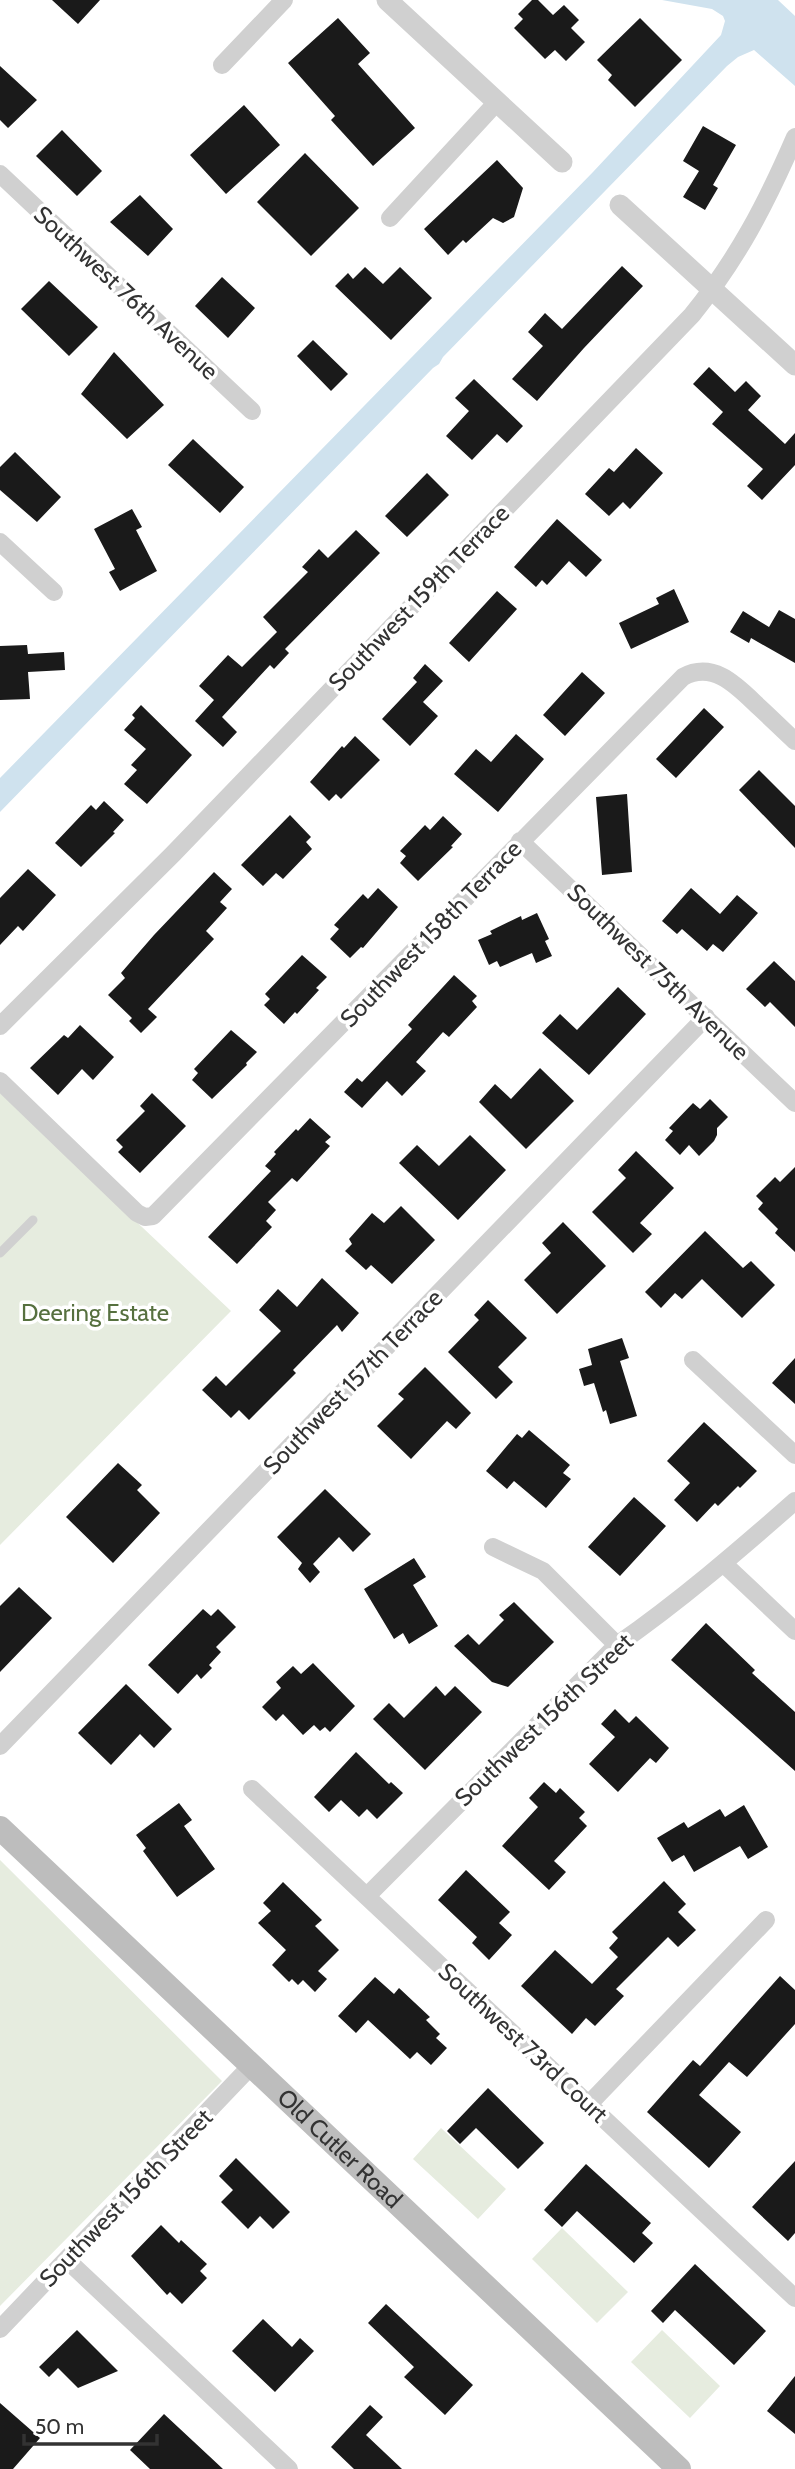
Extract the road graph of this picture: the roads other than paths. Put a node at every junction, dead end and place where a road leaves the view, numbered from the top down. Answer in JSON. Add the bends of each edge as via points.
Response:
{"nodes":[{"id":1,"x":284,"y":0,"type":"edge"},
{"id":2,"x":387,"y":0,"type":"edge"},
{"id":3,"x":222,"y":65,"type":"dead end"},
{"id":4,"x":497,"y":103,"type":"junction"},
{"id":5,"x":795,"y":137,"type":"edge"},
{"id":6,"x":562,"y":162,"type":"dead end"},
{"id":7,"x":0,"y":174,"type":"edge"},
{"id":8,"x":621,"y":205,"type":"dead end"},
{"id":9,"x":390,"y":218,"type":"dead end"},
{"id":10,"x":712,"y":289,"type":"junction"},
{"id":11,"x":795,"y":365,"type":"edge"},
{"id":12,"x":252,"y":411,"type":"dead end"},
{"id":13,"x":0,"y":542,"type":"edge"},
{"id":14,"x":54,"y":592,"type":"dead end"},
{"id":15,"x":795,"y":741,"type":"edge"},
{"id":16,"x":520,"y":841,"type":"junction"},
{"id":17,"x":706,"y":1017,"type":"junction"},
{"id":18,"x":0,"y":1026,"type":"edge"},
{"id":19,"x":0,"y":1081,"type":"edge"},
{"id":20,"x":795,"y":1103,"type":"edge"},
{"id":21,"x":33,"y":1220,"type":"dead end"},
{"id":22,"x":0,"y":1253,"type":"edge"},
{"id":23,"x":693,"y":1360,"type":"dead end"},
{"id":24,"x":795,"y":1455,"type":"edge"},
{"id":25,"x":795,"y":1501,"type":"edge"},
{"id":26,"x":493,"y":1547,"type":"dead end"},
{"id":27,"x":724,"y":1564,"type":"junction"},
{"id":28,"x":795,"y":1631,"type":"edge"},
{"id":29,"x":617,"y":1645,"type":"junction"},
{"id":30,"x":0,"y":1746,"type":"edge"},
{"id":31,"x":252,"y":1788,"type":"dead end"},
{"id":32,"x":0,"y":1828,"type":"edge"},
{"id":33,"x":367,"y":1896,"type":"junction"},
{"id":34,"x":766,"y":1920,"type":"dead end"},
{"id":35,"x":251,"y":2066,"type":"junction"},
{"id":36,"x":588,"y":2105,"type":"junction"},
{"id":37,"x":67,"y":2260,"type":"junction"},
{"id":38,"x":795,"y":2298,"type":"edge"},
{"id":39,"x":0,"y":2329,"type":"edge"},
{"id":40,"x":289,"y":2469,"type":"edge"},
{"id":41,"x":679,"y":2469,"type":"edge"}],
"edges":[{"from":1,"to":3,"type":"street"},
{"from":2,"to":4,"type":"street"},
{"from":4,"to":6,"type":"street"},
{"from":4,"to":9,"type":"street"},
{"from":5,"to":10,"type":"street","name":"Southwest 159th Terrace","via":[[756,222]]},
{"from":7,"to":12,"type":"street","name":"Southwest 76th Avenue"},
{"from":8,"to":10,"type":"street"},
{"from":10,"to":11,"type":"street"},
{"from":10,"to":18,"type":"street","name":"Southwest 159th Terrace","via":[[200,825]]},
{"from":13,"to":14,"type":"street"},
{"from":15,"to":16,"type":"street","name":"Southwest 158th Terrace","via":[[732,682],[715,673],[688,674]]},
{"from":16,"to":17,"type":"street","name":"Southwest 75th Avenue"},
{"from":16,"to":19,"type":"street","name":"Southwest 158th Terrace","via":[[153,1216],[137,1213]]},
{"from":17,"to":20,"type":"street","name":"Southwest 75th Avenue"},
{"from":17,"to":30,"type":"street","name":"Southwest 157th Terrace"},
{"from":21,"to":22,"type":"lane"},
{"from":23,"to":24,"type":"street"},
{"from":25,"to":27,"type":"street","name":"Southwest 156th Street"},
{"from":26,"to":29,"type":"street","via":[[543,1571]]},
{"from":27,"to":28,"type":"street"},
{"from":27,"to":29,"type":"street","name":"Southwest 156th Street"},
{"from":29,"to":33,"type":"street","name":"Southwest 156th Street"},
{"from":31,"to":33,"type":"street","name":"Southwest 73rd Court"},
{"from":32,"to":35,"type":"main road","name":"Old Cutler Road"},
{"from":33,"to":36,"type":"street","name":"Southwest 73rd Court"},
{"from":34,"to":36,"type":"street"},
{"from":35,"to":37,"type":"street","name":"Southwest 156th Street"},
{"from":35,"to":41,"type":"main road","name":"Old Cutler Road"},
{"from":36,"to":38,"type":"street","name":"Southwest 73rd Court"},
{"from":37,"to":39,"type":"street","name":"Southwest 156th Street"},
{"from":37,"to":40,"type":"street"}]}
